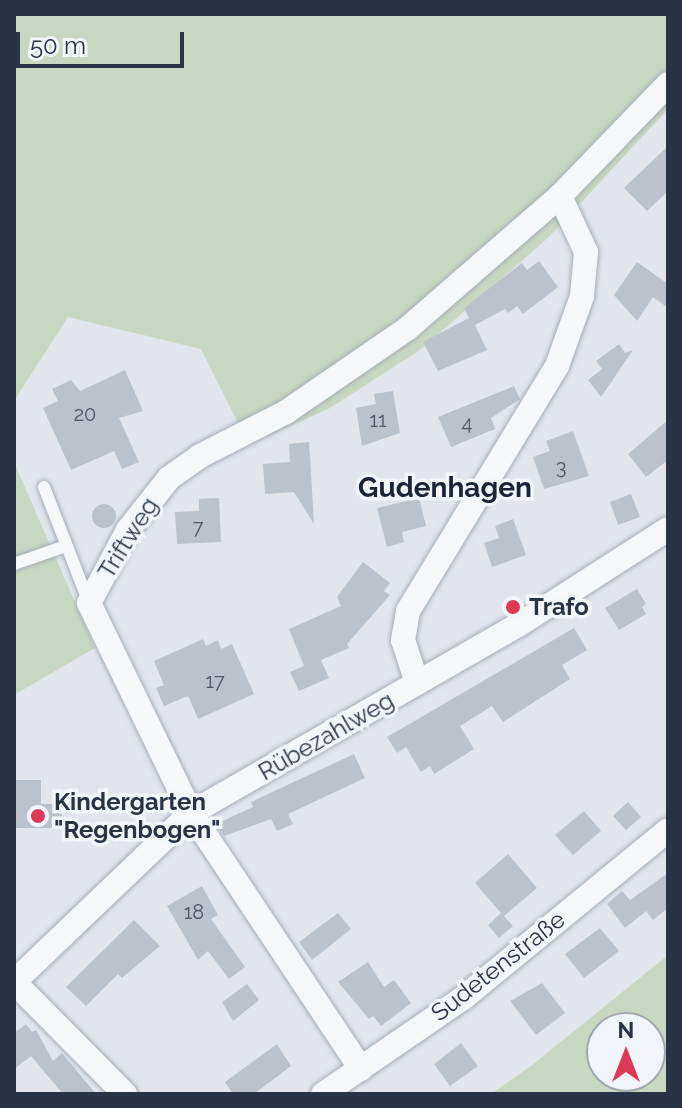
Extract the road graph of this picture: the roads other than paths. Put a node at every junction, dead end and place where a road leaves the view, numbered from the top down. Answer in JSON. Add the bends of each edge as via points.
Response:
{"nodes":[{"id":1,"x":668,"y":84,"type":"edge"},
{"id":2,"x":560,"y":196,"type":"junction"},
{"id":3,"x":44,"y":487,"type":"dead end"},
{"id":4,"x":668,"y":529,"type":"edge"},
{"id":5,"x":66,"y":546,"type":"junction"},
{"id":6,"x":14,"y":564,"type":"edge"},
{"id":7,"x":89,"y":603,"type":"junction"},
{"id":8,"x":417,"y":683,"type":"junction"},
{"id":9,"x":191,"y":813,"type":"junction"},
{"id":10,"x":668,"y":830,"type":"edge"},
{"id":11,"x":14,"y":982,"type":"edge"},
{"id":12,"x":361,"y":1069,"type":"junction"},
{"id":13,"x":125,"y":1094,"type":"edge"},
{"id":14,"x":323,"y":1094,"type":"edge"}],
"edges":[{"from":1,"to":2,"type":"street","name":"Triftweg"},
{"from":2,"to":7,"type":"street","name":"Triftweg","via":[[370,356],[286,412],[169,478],[128,530]]},
{"from":2,"to":8,"type":"street","via":[[586,252],[582,296],[557,366],[408,611],[403,640]]},
{"from":3,"to":5,"type":"lane"},
{"from":4,"to":8,"type":"street","name":"Rübezahlweg"},
{"from":5,"to":6,"type":"lane","name":"Triftweg"},
{"from":5,"to":7,"type":"lane"},
{"from":7,"to":9,"type":"street","name":"Triftweg"},
{"from":8,"to":9,"type":"street","name":"Rübezahlweg"},
{"from":9,"to":11,"type":"street","name":"Rübezahlweg"},
{"from":9,"to":12,"type":"street","name":"Triftweg"},
{"from":10,"to":12,"type":"street","name":"Sudetenstraße","via":[[463,998]]},
{"from":11,"to":13,"type":"street"},
{"from":12,"to":14,"type":"street","name":"Sudetenstraße"}]}
